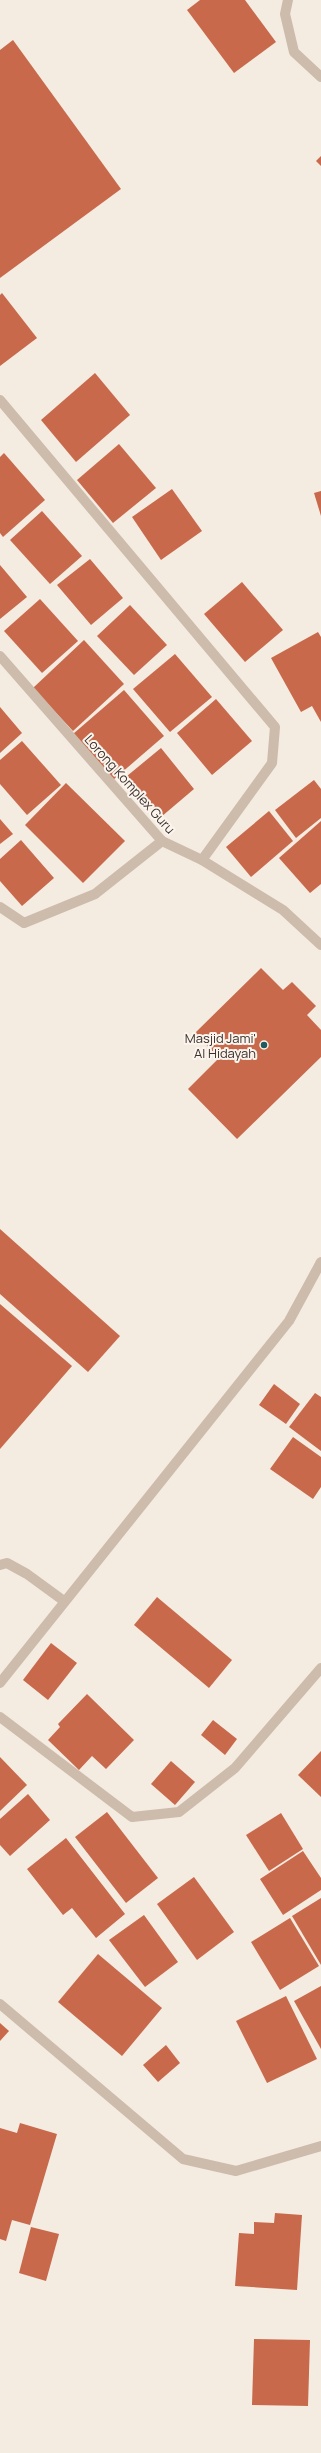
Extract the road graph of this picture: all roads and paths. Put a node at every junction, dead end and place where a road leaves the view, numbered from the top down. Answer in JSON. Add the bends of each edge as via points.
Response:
{"nodes":[{"id":1,"x":288,"y":0,"type":"edge"},
{"id":2,"x":321,"y":77,"type":"edge"},
{"id":3,"x":0,"y":400,"type":"edge"},
{"id":4,"x":0,"y":656,"type":"edge"},
{"id":5,"x":162,"y":841,"type":"junction"},
{"id":6,"x":202,"y":860,"type":"junction"},
{"id":7,"x":0,"y":907,"type":"edge"},
{"id":8,"x":321,"y":944,"type":"edge"},
{"id":9,"x":321,"y":1262,"type":"edge"},
{"id":10,"x":0,"y":1565,"type":"edge"},
{"id":11,"x":64,"y":1601,"type":"junction"},
{"id":12,"x":321,"y":1668,"type":"edge"},
{"id":13,"x":0,"y":1683,"type":"edge"},
{"id":14,"x":0,"y":1717,"type":"edge"},
{"id":15,"x":0,"y":2004,"type":"edge"},
{"id":16,"x":321,"y":2146,"type":"edge"}],
"edges":[{"from":1,"to":2,"type":"street","via":[[285,14],[294,52]]},
{"from":3,"to":6,"type":"street","via":[[275,727],[272,763]]},
{"from":4,"to":5,"type":"street","name":"Lorong Komplex Guru"},
{"from":5,"to":6,"type":"street","name":"Lorong Komplex Guru"},
{"from":5,"to":7,"type":"street","via":[[95,894],[24,923]]},
{"from":6,"to":8,"type":"street","name":"Lorong Komplex Guru","via":[[283,910]]},
{"from":9,"to":11,"type":"street","via":[[289,1321]]},
{"from":10,"to":11,"type":"street","via":[[7,1563],[27,1574]]},
{"from":11,"to":13,"type":"street"},
{"from":12,"to":14,"type":"street","via":[[235,1768],[179,1812],[132,1817]]},
{"from":15,"to":16,"type":"street","via":[[183,2159],[236,2171]]}]}
